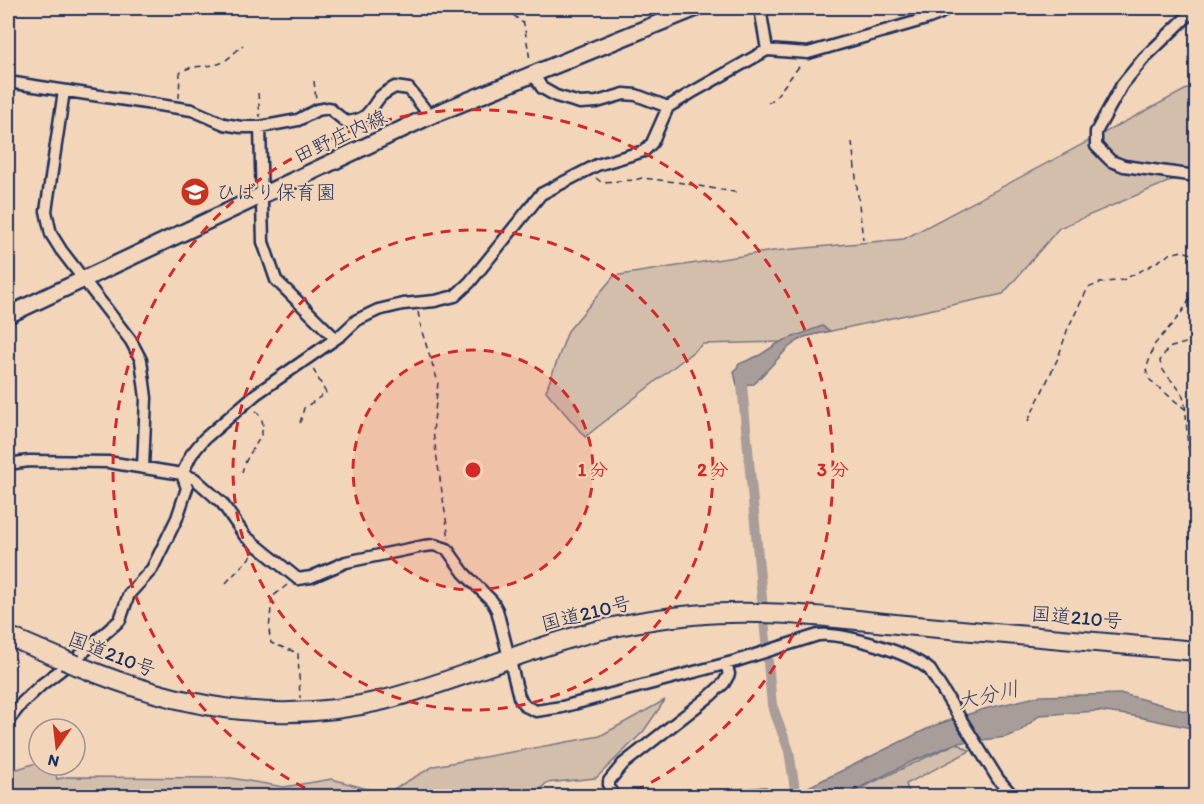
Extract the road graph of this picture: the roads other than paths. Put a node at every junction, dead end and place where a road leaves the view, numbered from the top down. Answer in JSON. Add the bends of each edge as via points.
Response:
{"nodes":[{"id":1,"x":696,"y":8,"type":"edge"},
{"id":2,"x":760,"y":8,"type":"edge"},
{"id":3,"x":947,"y":8,"type":"edge"},
{"id":4,"x":1197,"y":8,"type":"edge"},
{"id":5,"x":767,"y":50,"type":"junction"},
{"id":6,"x":533,"y":73,"type":"junction"},
{"id":7,"x":8,"y":82,"type":"edge"},
{"id":8,"x":64,"y":91,"type":"junction"},
{"id":9,"x":668,"y":107,"type":"junction"},
{"id":10,"x":430,"y":116,"type":"junction"},
{"id":11,"x":260,"y":127,"type":"junction"},
{"id":12,"x":1197,"y":176,"type":"edge"},
{"id":13,"x":260,"y":196,"type":"junction"},
{"id":14,"x":83,"y":280,"type":"junction"},
{"id":15,"x":8,"y":315,"type":"edge"},
{"id":16,"x":335,"y":338,"type":"junction"},
{"id":17,"x":8,"y":464,"type":"edge"},
{"id":18,"x":143,"y":467,"type":"junction"},
{"id":19,"x":182,"y":474,"type":"junction"},
{"id":20,"x":8,"y":636,"type":"edge"},
{"id":21,"x":1197,"y":651,"type":"edge"},
{"id":22,"x":509,"y":658,"type":"junction"},
{"id":23,"x":726,"y":664,"type":"junction"},
{"id":24,"x":8,"y":721,"type":"edge"},
{"id":25,"x":766,"y":795,"type":"edge"},
{"id":26,"x":613,"y":796,"type":"edge"},
{"id":27,"x":736,"y":796,"type":"edge"},
{"id":28,"x":1014,"y":796,"type":"edge"}],
"edges":[{"from":1,"to":6,"type":"main road","name":"田野庄内線"},
{"from":2,"to":5,"type":"street"},
{"from":3,"to":5,"type":"street","via":[[926,19],[808,53]]},
{"from":4,"to":12,"type":"street","via":[[1143,58],[1122,85],[1096,132],[1096,146],[1111,161],[1124,166]]},
{"from":5,"to":9,"type":"street"},
{"from":6,"to":9,"type":"street","via":[[542,88],[580,103],[624,94]]},
{"from":6,"to":10,"type":"main road","name":"田野庄内線"},
{"from":7,"to":8,"type":"street"},
{"from":8,"to":11,"type":"street","via":[[178,107],[224,124]]},
{"from":8,"to":14,"type":"street","via":[[46,211],[51,234]]},
{"from":9,"to":16,"type":"street","via":[[652,143],[644,151],[586,170],[542,194],[455,296],[378,310],[357,320]]},
{"from":10,"to":11,"type":"street","via":[[409,89],[395,87],[381,96],[369,114],[356,121],[346,122],[329,108],[298,120]]},
{"from":10,"to":13,"type":"main road","name":"田野庄内線"},
{"from":11,"to":13,"type":"street"},
{"from":13,"to":14,"type":"main road","name":"田野庄内線"},
{"from":13,"to":16,"type":"street","via":[[262,242],[276,280]]},
{"from":14,"to":15,"type":"main road","name":"田野庄内線"},
{"from":14,"to":18,"type":"street","via":[[131,341],[141,360],[146,398]]},
{"from":16,"to":19,"type":"street","via":[[246,402],[204,439]]},
{"from":17,"to":18,"type":"street","via":[[108,462]]},
{"from":18,"to":19,"type":"street"},
{"from":19,"to":22,"type":"street","via":[[195,479],[222,503],[245,536],[298,579],[346,562],[424,546],[447,549],[492,601]]},
{"from":19,"to":24,"type":"street","via":[[187,488],[177,518],[152,569],[129,594],[120,620],[35,689]]},
{"from":20,"to":22,"type":"highway","name":"国道210号","via":[[144,691],[241,710],[335,709],[381,701]]},
{"from":21,"to":22,"type":"highway","name":"国道210号","via":[[747,613],[694,615],[621,625]]},
{"from":22,"to":23,"type":"street","via":[[521,702],[542,712]]},
{"from":23,"to":26,"type":"street","via":[[729,674],[719,688],[644,746],[612,777],[609,787]]},
{"from":23,"to":28,"type":"street","via":[[811,637],[835,635],[888,649],[921,663],[946,693],[998,779]]},
{"from":25,"to":27,"type":"street"}]}
